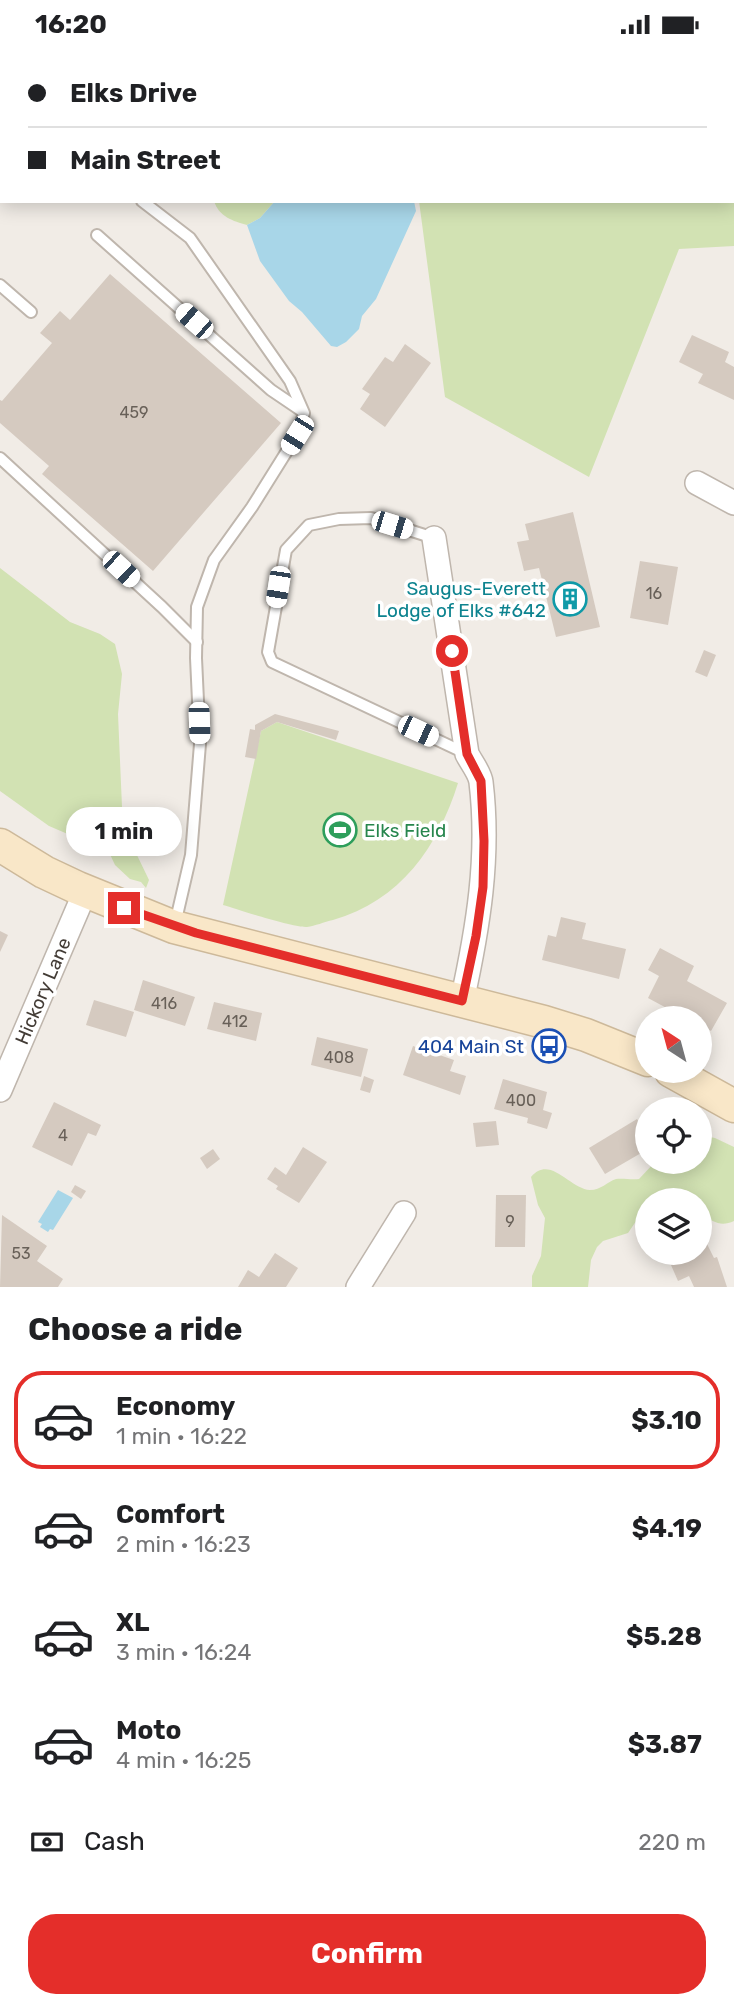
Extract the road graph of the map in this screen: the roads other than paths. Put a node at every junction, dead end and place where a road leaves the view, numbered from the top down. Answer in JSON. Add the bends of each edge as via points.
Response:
{"nodes":[{"id":1,"x":145,"y":203,"type":"edge"},
{"id":2,"x":97,"y":235,"type":"dead end"},
{"id":3,"x":0,"y":285,"type":"edge"},
{"id":4,"x":31,"y":312,"type":"dead end"},
{"id":5,"x":304,"y":413,"type":"junction"},
{"id":6,"x":0,"y":458,"type":"edge"},
{"id":7,"x":697,"y":483,"type":"dead end"},
{"id":8,"x":734,"y":503,"type":"edge"},
{"id":9,"x":434,"y":538,"type":"joint"},
{"id":10,"x":197,"y":642,"type":"junction"},
{"id":11,"x":467,"y":754,"type":"junction"},
{"id":12,"x":0,"y":845,"type":"edge"},
{"id":13,"x":85,"y":892,"type":"junction"},
{"id":14,"x":174,"y":927,"type":"junction"},
{"id":15,"x":462,"y":1001,"type":"junction"},
{"id":16,"x":635,"y":1055,"type":"edge"},
{"id":17,"x":693,"y":1083,"type":"edge"},
{"id":18,"x":0,"y":1090,"type":"edge"},
{"id":19,"x":734,"y":1106,"type":"edge"},
{"id":20,"x":404,"y":1213,"type":"dead end"},
{"id":21,"x":358,"y":1287,"type":"edge"}],
"edges":[{"from":1,"to":5,"type":"lane","via":[[190,238],[290,381]]},
{"from":2,"to":5,"type":"lane","via":[[271,390]]},
{"from":3,"to":4,"type":"lane"},
{"from":5,"to":10,"type":"lane","via":[[297,435],[214,560],[197,607]]},
{"from":6,"to":10,"type":"lane"},
{"from":7,"to":8,"type":"street"},
{"from":9,"to":11,"type":"street"},
{"from":9,"to":11,"type":"lane","via":[[371,518],[309,525],[286,550],[268,652],[272,662]]},
{"from":10,"to":14,"type":"lane","via":[[200,744],[191,855]]},
{"from":11,"to":15,"type":"street","via":[[481,781],[484,841],[483,887]]},
{"from":12,"to":13,"type":"main road"},
{"from":13,"to":14,"type":"main road"},
{"from":13,"to":18,"type":"street","name":"Hickory Lane"},
{"from":14,"to":15,"type":"main road"},
{"from":15,"to":16,"type":"main road","via":[[575,1032]]},
{"from":17,"to":19,"type":"main road"},
{"from":20,"to":21,"type":"street"}]}
